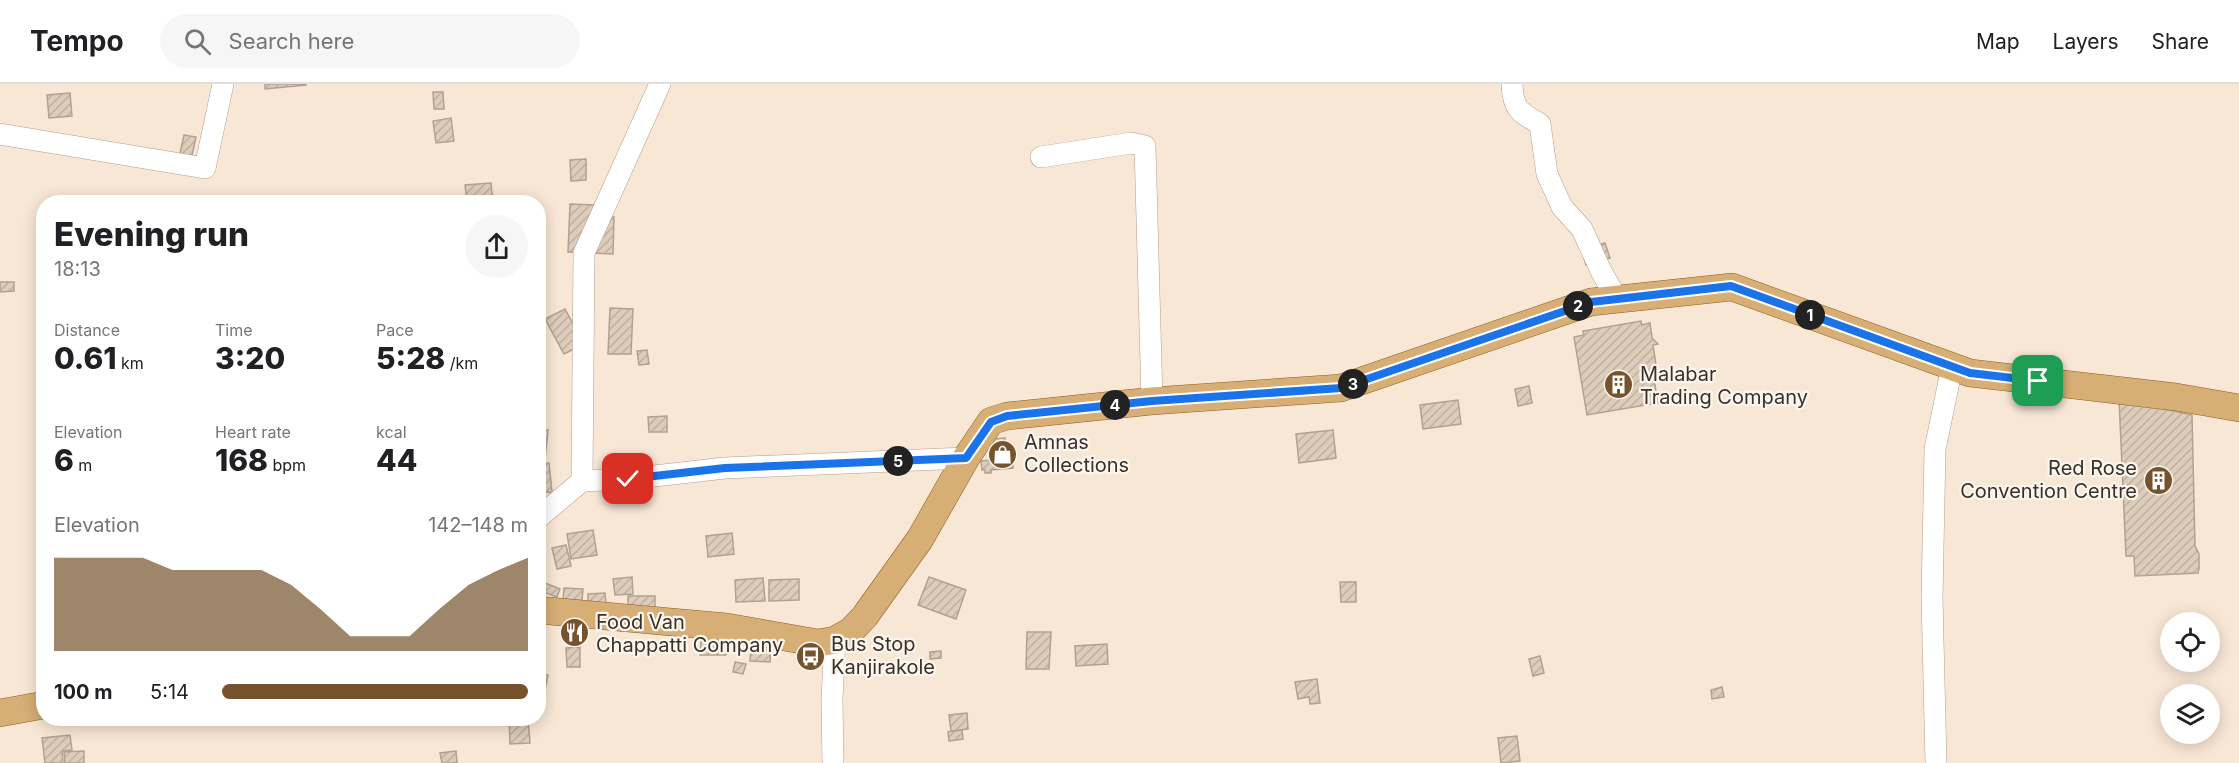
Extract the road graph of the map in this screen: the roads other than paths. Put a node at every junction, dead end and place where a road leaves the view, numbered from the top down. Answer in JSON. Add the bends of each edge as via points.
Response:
{"nodes":[{"id":1,"x":223,"y":84,"type":"edge"},
{"id":2,"x":660,"y":84,"type":"edge"},
{"id":3,"x":1512,"y":84,"type":"edge"},
{"id":4,"x":0,"y":134,"type":"edge"},
{"id":5,"x":1041,"y":157,"type":"dead end"},
{"id":6,"x":1617,"y":299,"type":"junction"},
{"id":7,"x":1952,"y":367,"type":"junction"},
{"id":8,"x":1152,"y":401,"type":"junction"},
{"id":9,"x":2239,"y":408,"type":"edge"},
{"id":10,"x":966,"y":458,"type":"junction"},
{"id":11,"x":582,"y":481,"type":"junction"},
{"id":12,"x":546,"y":511,"type":"edge"},
{"id":13,"x":546,"y":611,"type":"edge"},
{"id":14,"x":835,"y":640,"type":"junction"},
{"id":15,"x":36,"y":706,"type":"edge"},
{"id":16,"x":0,"y":713,"type":"edge"},
{"id":17,"x":833,"y":763,"type":"edge"},
{"id":18,"x":1936,"y":763,"type":"edge"}],
"edges":[{"from":1,"to":4,"type":"street","via":[[205,168]]},
{"from":2,"to":11,"type":"street","via":[[584,253]]},
{"from":3,"to":6,"type":"street","via":[[1513,100],[1520,113],[1540,124],[1547,174],[1562,207],[1582,229]]},
{"from":5,"to":8,"type":"street","via":[[1131,143],[1145,146]]},
{"from":6,"to":7,"type":"main road","via":[[1731,286]]},
{"from":6,"to":8,"type":"main road","via":[[1591,302],[1341,388]]},
{"from":7,"to":9,"type":"main road","via":[[1970,373]]},
{"from":7,"to":18,"type":"street","via":[[1935,449],[1934,473]]},
{"from":8,"to":10,"type":"main road","via":[[1007,416],[991,422]]},
{"from":10,"to":11,"type":"street","via":[[725,468]]},
{"from":10,"to":14,"type":"main road","via":[[920,539],[866,615],[851,631]]},
{"from":11,"to":12,"type":"street"},
{"from":13,"to":14,"type":"main road","via":[[727,627],[818,644]]},
{"from":14,"to":17,"type":"street"},
{"from":15,"to":16,"type":"main road"}]}
